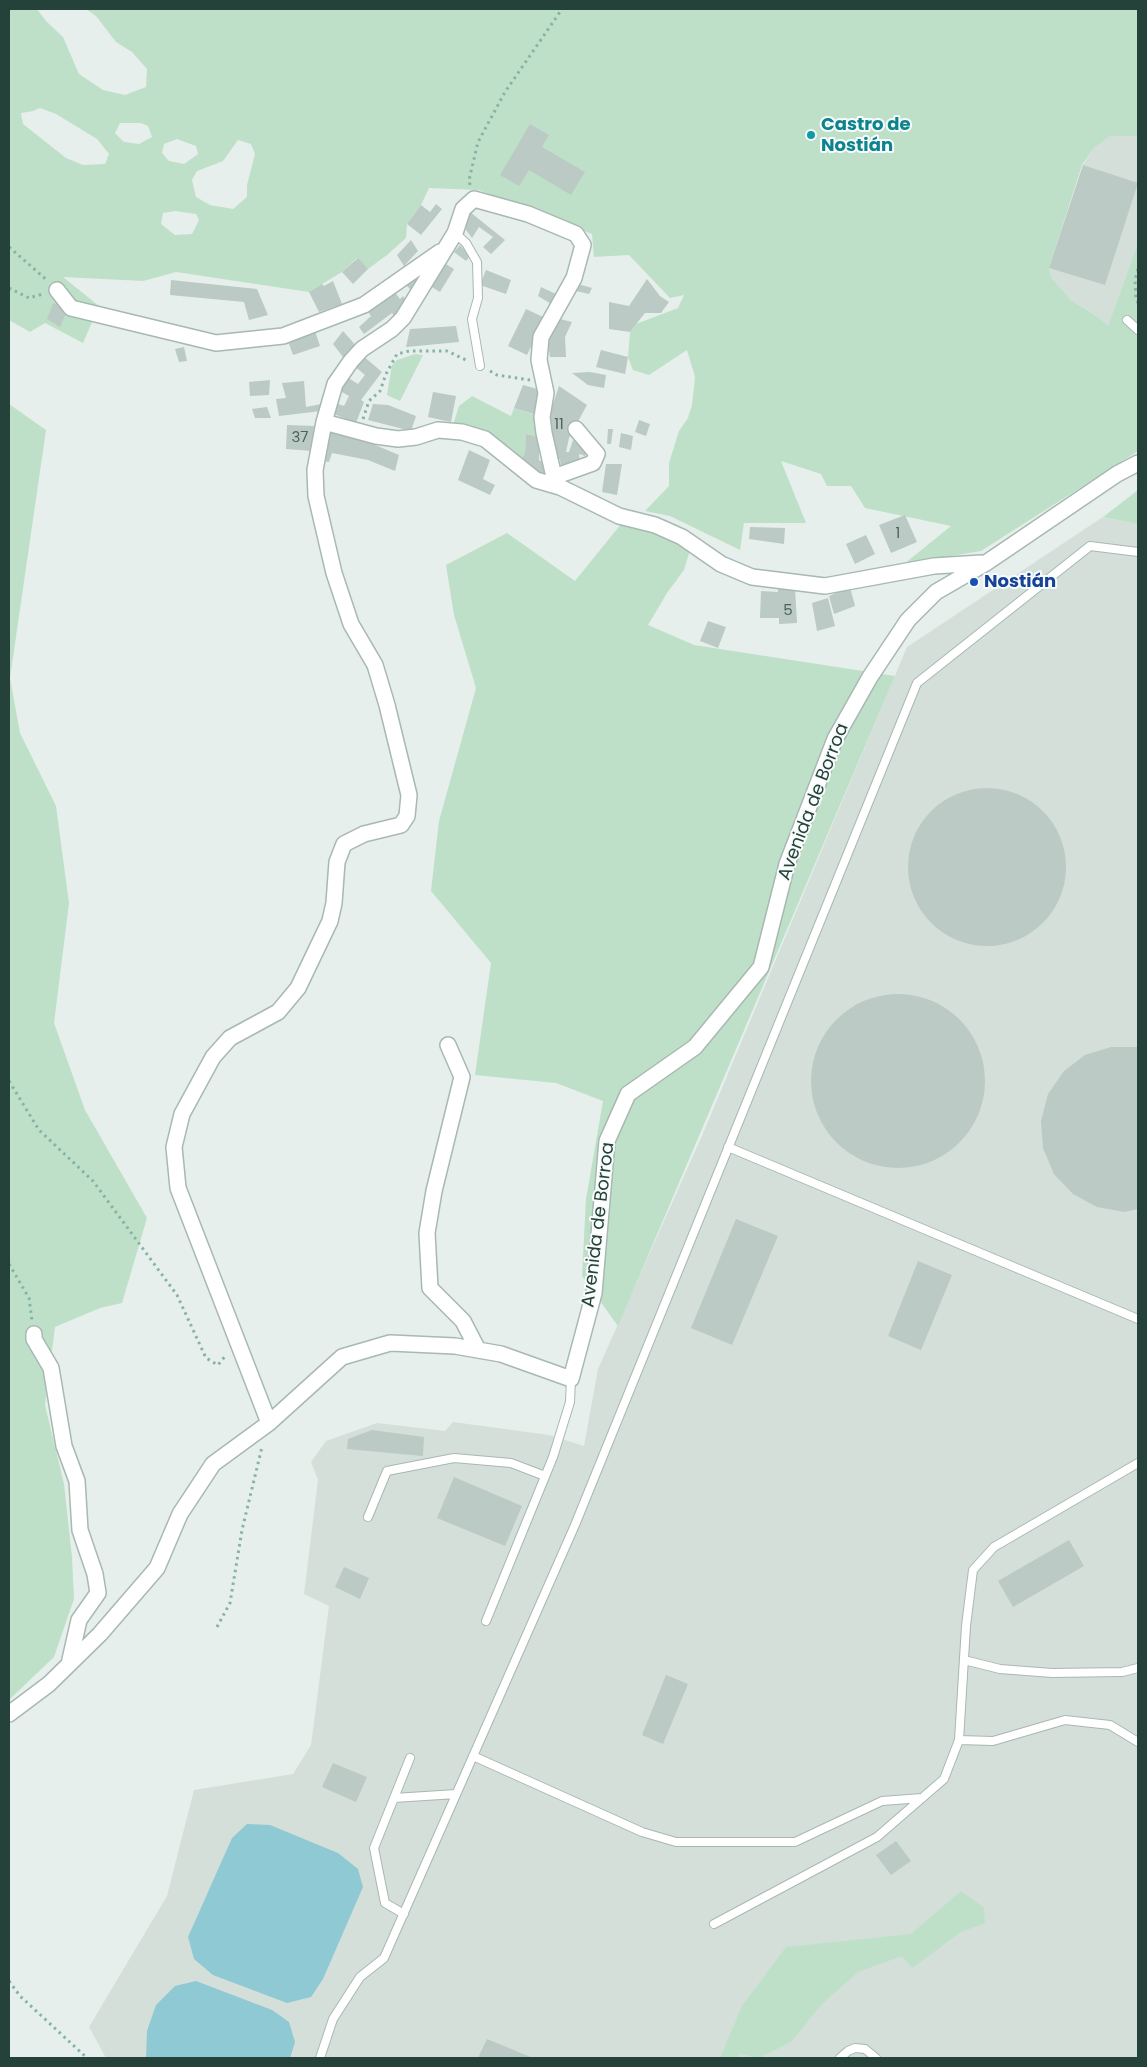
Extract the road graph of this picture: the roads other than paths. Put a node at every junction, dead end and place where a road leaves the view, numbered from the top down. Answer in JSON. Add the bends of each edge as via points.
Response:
{"nodes":[{"id":1,"x":455,"y":233,"type":"junction"},
{"id":2,"x":446,"y":249,"type":"junction"},
{"id":3,"x":57,"y":290,"type":"road end"},
{"id":4,"x":1127,"y":320,"type":"dead end"},
{"id":5,"x":1138,"y":330,"type":"edge"},
{"id":6,"x":480,"y":366,"type":"road end"},
{"id":7,"x":324,"y":422,"type":"junction"},
{"id":8,"x":576,"y":429,"type":"dead end"},
{"id":9,"x":1138,"y":463,"type":"edge"},
{"id":10,"x":557,"y":482,"type":"junction"},
{"id":11,"x":1138,"y":552,"type":"edge"},
{"id":12,"x":986,"y":563,"type":"junction"},
{"id":13,"x":448,"y":1045,"type":"dead end"},
{"id":14,"x":728,"y":1147,"type":"junction"},
{"id":15,"x":1138,"y":1318,"type":"edge"},
{"id":16,"x":34,"y":1334,"type":"road end"},
{"id":17,"x":478,"y":1350,"type":"junction"},
{"id":18,"x":571,"y":1379,"type":"junction"},
{"id":19,"x":269,"y":1423,"type":"junction"},
{"id":20,"x":1138,"y":1463,"type":"edge"},
{"id":21,"x":545,"y":1476,"type":"junction"},
{"id":22,"x":368,"y":1517,"type":"dead end"},
{"id":23,"x":486,"y":1621,"type":"dead end"},
{"id":24,"x":964,"y":1660,"type":"junction"},
{"id":25,"x":69,"y":1664,"type":"junction"},
{"id":26,"x":1138,"y":1668,"type":"edge"},
{"id":27,"x":9,"y":1714,"type":"edge"},
{"id":28,"x":959,"y":1740,"type":"junction"},
{"id":29,"x":1138,"y":1742,"type":"edge"},
{"id":30,"x":473,"y":1756,"type":"junction"},
{"id":31,"x":410,"y":1758,"type":"dead end"},
{"id":32,"x":456,"y":1794,"type":"junction"},
{"id":33,"x":394,"y":1798,"type":"junction"},
{"id":34,"x":922,"y":1798,"type":"junction"},
{"id":35,"x":404,"y":1914,"type":"junction"},
{"id":36,"x":714,"y":1924,"type":"dead end"},
{"id":37,"x":320,"y":2058,"type":"edge"},
{"id":38,"x":840,"y":2058,"type":"edge"},
{"id":39,"x":876,"y":2058,"type":"edge"}],
"edges":[{"from":1,"to":2,"type":"street"},
{"from":1,"to":6,"type":"lane","via":[[466,242],[477,262],[478,298],[472,319]]},
{"from":1,"to":10,"type":"street","via":[[463,209],[474,199],[528,214],[576,234],[583,245],[574,278],[541,337],[540,360],[546,393],[542,417]]},
{"from":2,"to":3,"type":"street","via":[[364,304],[283,336],[216,343],[71,308]]},
{"from":2,"to":7,"type":"street","via":[[403,318],[351,361],[335,384]]},
{"from":4,"to":5,"type":"lane"},
{"from":7,"to":10,"type":"street","via":[[398,439],[438,430],[462,432],[485,439],[536,480]]},
{"from":7,"to":19,"type":"street","via":[[315,470],[316,496],[334,573],[351,624],[375,665],[387,705],[409,795],[407,816],[401,825],[364,834],[344,844],[337,862],[330,921],[298,988],[278,1012],[230,1038],[213,1057],[182,1114],[174,1147],[178,1188]]},
{"from":8,"to":10,"type":"street","via":[[597,454],[593,462]]},
{"from":9,"to":12,"type":"street","name":"Avenida de Borroa"},
{"from":10,"to":12,"type":"street","via":[[618,516],[654,525],[682,537],[721,564],[752,577],[825,586],[934,566]]},
{"from":11,"to":14,"type":"lane","via":[[1090,546],[917,683]]},
{"from":12,"to":18,"type":"street","name":"Avenida de Borroa","via":[[936,592],[908,620],[870,677],[835,739],[787,864],[761,967],[695,1047],[628,1094],[607,1141],[594,1293]]},
{"from":13,"to":17,"type":"street","via":[[462,1077],[427,1233],[430,1288],[462,1321]]},
{"from":14,"to":15,"type":"lane"},
{"from":14,"to":30,"type":"lane","via":[[575,1524]]},
{"from":16,"to":25,"type":"street","via":[[50,1368],[64,1446],[77,1481],[80,1530],[98,1593],[79,1620]]},
{"from":17,"to":18,"type":"street","via":[[501,1354]]},
{"from":17,"to":19,"type":"street","via":[[390,1342],[342,1357]]},
{"from":18,"to":21,"type":"lane","via":[[570,1402]]},
{"from":19,"to":25,"type":"street","via":[[213,1464],[180,1514],[157,1568],[100,1634]]},
{"from":20,"to":24,"type":"lane","via":[[994,1547],[972,1570]]},
{"from":21,"to":22,"type":"lane","via":[[511,1462],[454,1458],[387,1471]]},
{"from":21,"to":23,"type":"lane"},
{"from":24,"to":26,"type":"lane","via":[[1000,1669],[1052,1673],[1122,1672]]},
{"from":24,"to":28,"type":"lane"},
{"from":25,"to":27,"type":"street","via":[[49,1684]]},
{"from":28,"to":29,"type":"lane","via":[[993,1741],[1065,1720],[1110,1725]]},
{"from":28,"to":34,"type":"lane","via":[[944,1779]]},
{"from":30,"to":32,"type":"lane"},
{"from":30,"to":34,"type":"lane","via":[[642,1832],[676,1842],[795,1842],[882,1801]]},
{"from":31,"to":33,"type":"lane"},
{"from":32,"to":33,"type":"lane"},
{"from":32,"to":35,"type":"lane"},
{"from":33,"to":35,"type":"lane","via":[[374,1848],[385,1903]]},
{"from":34,"to":36,"type":"lane","via":[[877,1837]]},
{"from":35,"to":37,"type":"lane","via":[[384,1958],[360,1977],[333,2019]]},
{"from":38,"to":39,"type":"lane","via":[[855,2048]]}]}
